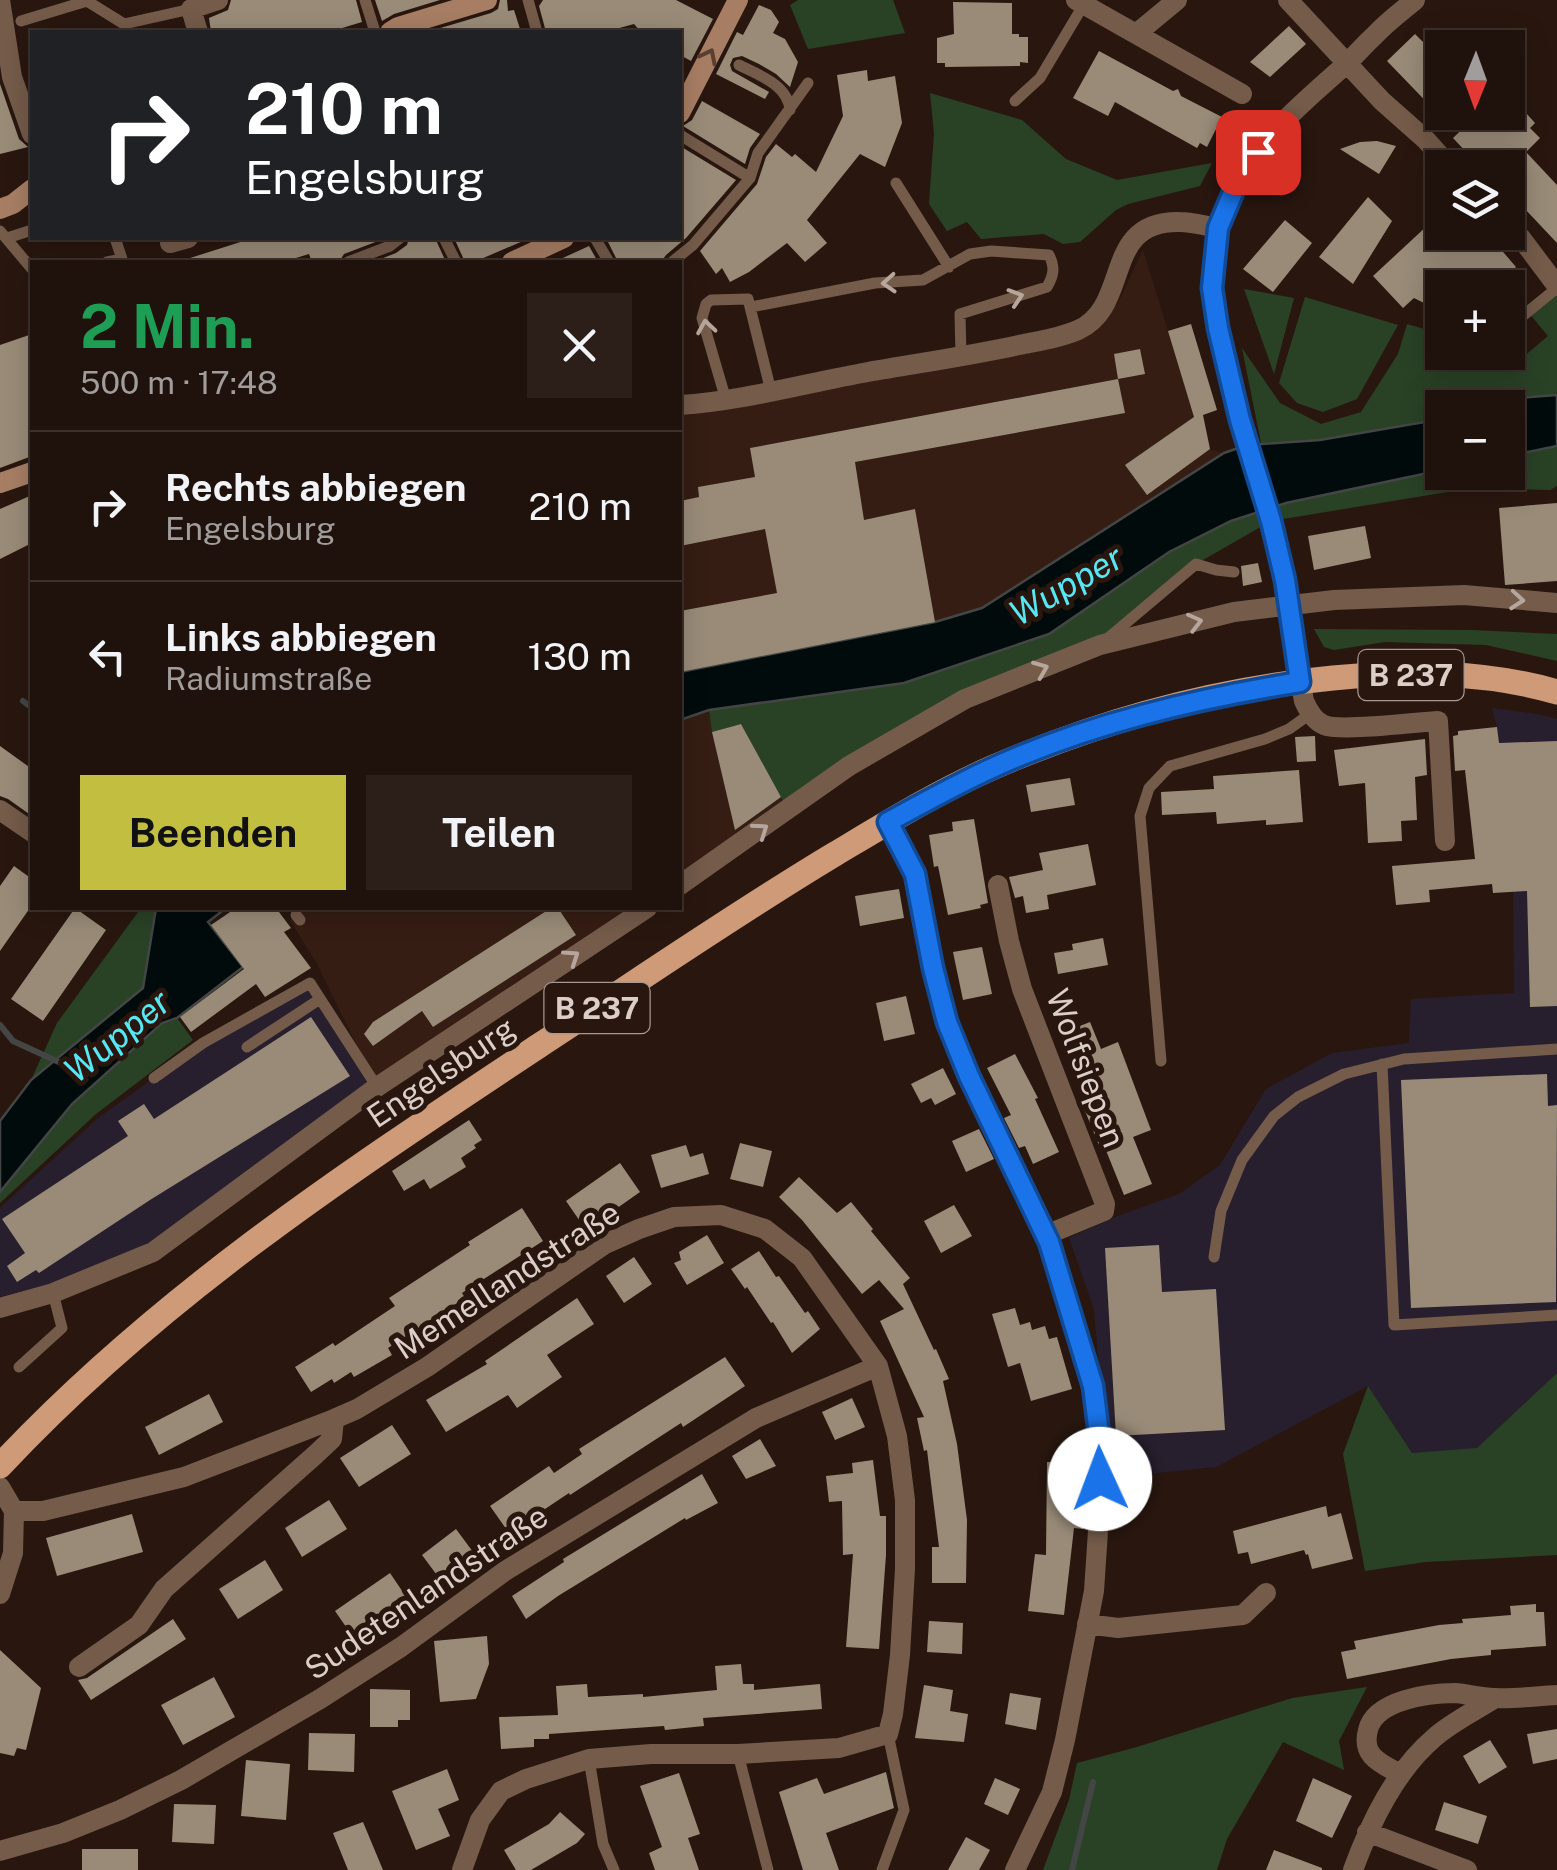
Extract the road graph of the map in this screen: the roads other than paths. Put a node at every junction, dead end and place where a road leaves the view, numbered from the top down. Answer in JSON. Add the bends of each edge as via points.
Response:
{"nodes":[{"id":1,"x":0,"y":0,"type":"edge"},
{"id":2,"x":218,"y":0,"type":"edge"},
{"id":3,"x":365,"y":0,"type":"edge"},
{"id":4,"x":487,"y":0,"type":"edge"},
{"id":5,"x":528,"y":0,"type":"edge"},
{"id":6,"x":738,"y":0,"type":"edge"},
{"id":7,"x":1177,"y":0,"type":"edge"},
{"id":8,"x":1288,"y":0,"type":"edge"},
{"id":9,"x":1415,"y":0,"type":"edge"},
{"id":10,"x":1080,"y":2,"type":"edge"},
{"id":11,"x":191,"y":9,"type":"junction"},
{"id":12,"x":20,"y":21,"type":"dead end"},
{"id":13,"x":197,"y":30,"type":"edge"},
{"id":14,"x":374,"y":30,"type":"edge"},
{"id":15,"x":394,"y":30,"type":"edge"},
{"id":16,"x":536,"y":30,"type":"edge"},
{"id":17,"x":1136,"y":34,"type":"junction"},
{"id":18,"x":1346,"y":64,"type":"junction"},
{"id":19,"x":739,"y":65,"type":"dead end"},
{"id":20,"x":808,"y":84,"type":"dead end"},
{"id":21,"x":1242,"y":94,"type":"dead end"},
{"id":22,"x":1014,"y":101,"type":"dead end"},
{"id":23,"x":682,"y":109,"type":"edge"},
{"id":24,"x":790,"y":110,"type":"junction"},
{"id":25,"x":30,"y":128,"type":"edge"},
{"id":26,"x":682,"y":136,"type":"edge"},
{"id":27,"x":1433,"y":150,"type":"edge"},
{"id":28,"x":750,"y":178,"type":"junction"},
{"id":29,"x":896,"y":183,"type":"dead end"},
{"id":30,"x":30,"y":191,"type":"edge"},
{"id":31,"x":0,"y":210,"type":"edge"},
{"id":32,"x":1218,"y":228,"type":"junction"},
{"id":33,"x":30,"y":230,"type":"edge"},
{"id":34,"x":3,"y":234,"type":"edge"},
{"id":35,"x":116,"y":240,"type":"edge"},
{"id":36,"x":398,"y":240,"type":"edge"},
{"id":37,"x":560,"y":240,"type":"edge"},
{"id":38,"x":1525,"y":243,"type":"edge"},
{"id":39,"x":117,"y":260,"type":"edge"},
{"id":40,"x":353,"y":260,"type":"edge"},
{"id":41,"x":516,"y":260,"type":"edge"},
{"id":42,"x":674,"y":260,"type":"edge"},
{"id":43,"x":30,"y":267,"type":"edge"},
{"id":44,"x":949,"y":267,"type":"junction"},
{"id":45,"x":1557,"y":287,"type":"edge"},
{"id":46,"x":751,"y":307,"type":"junction"},
{"id":47,"x":1525,"y":314,"type":"edge"},
{"id":48,"x":961,"y":357,"type":"junction"},
{"id":49,"x":771,"y":390,"type":"junction"},
{"id":50,"x":726,"y":400,"type":"junction"},
{"id":51,"x":682,"y":405,"type":"edge"},
{"id":52,"x":30,"y":473,"type":"edge"},
{"id":53,"x":0,"y":484,"type":"edge"},
{"id":54,"x":1234,"y":572,"type":"dead end"},
{"id":55,"x":1557,"y":603,"type":"edge"},
{"id":56,"x":1100,"y":645,"type":"junction"},
{"id":57,"x":1300,"y":682,"type":"junction"},
{"id":58,"x":1557,"y":692,"type":"edge"},
{"id":59,"x":1310,"y":714,"type":"junction"},
{"id":60,"x":0,"y":810,"type":"edge"},
{"id":61,"x":888,"y":822,"type":"junction"},
{"id":62,"x":30,"y":831,"type":"edge"},
{"id":63,"x":1445,"y":841,"type":"dead end"},
{"id":64,"x":682,"y":884,"type":"edge"},
{"id":65,"x":998,"y":886,"type":"dead end"},
{"id":66,"x":644,"y":910,"type":"edge"},
{"id":67,"x":320,"y":998,"type":"junction"},
{"id":68,"x":247,"y":1047,"type":"dead end"},
{"id":69,"x":1557,"y":1049,"type":"edge"},
{"id":70,"x":1161,"y":1061,"type":"dead end"},
{"id":71,"x":1382,"y":1064,"type":"junction"},
{"id":72,"x":154,"y":1078,"type":"dead end"},
{"id":73,"x":377,"y":1087,"type":"junction"},
{"id":74,"x":1046,"y":1236,"type":"junction"},
{"id":75,"x":1214,"y":1257,"type":"dead end"},
{"id":76,"x":53,"y":1294,"type":"junction"},
{"id":77,"x":0,"y":1308,"type":"edge"},
{"id":78,"x":1557,"y":1314,"type":"edge"},
{"id":79,"x":878,"y":1366,"type":"junction"},
{"id":80,"x":19,"y":1367,"type":"dead end"},
{"id":81,"x":334,"y":1419,"type":"junction"},
{"id":82,"x":0,"y":1466,"type":"edge"},
{"id":83,"x":0,"y":1487,"type":"edge"},
{"id":84,"x":14,"y":1511,"type":"junction"},
{"id":85,"x":1266,"y":1592,"type":"dead end"},
{"id":86,"x":0,"y":1594,"type":"edge"},
{"id":87,"x":1087,"y":1624,"type":"junction"},
{"id":88,"x":79,"y":1667,"type":"dead end"},
{"id":89,"x":1557,"y":1695,"type":"edge"},
{"id":90,"x":1495,"y":1698,"type":"junction"},
{"id":91,"x":888,"y":1734,"type":"junction"},
{"id":92,"x":738,"y":1754,"type":"junction"},
{"id":93,"x":589,"y":1760,"type":"junction"},
{"id":94,"x":1400,"y":1774,"type":"junction"},
{"id":95,"x":1367,"y":1832,"type":"junction"},
{"id":96,"x":0,"y":1852,"type":"edge"},
{"id":97,"x":462,"y":1870,"type":"edge"},
{"id":98,"x":614,"y":1870,"type":"edge"},
{"id":99,"x":768,"y":1870,"type":"edge"},
{"id":100,"x":882,"y":1870,"type":"edge"},
{"id":101,"x":1015,"y":1870,"type":"edge"},
{"id":102,"x":1353,"y":1870,"type":"edge"},
{"id":103,"x":1467,"y":1870,"type":"edge"}],
"edges":[{"from":1,"to":25,"type":"street","via":[[12,76]]},
{"from":2,"to":11,"type":"street"},
{"from":3,"to":14,"type":"lane"},
{"from":4,"to":15,"type":"street"},
{"from":5,"to":16,"type":"lane"},
{"from":23,"to":6,"type":"street","one_way":true},
{"from":7,"to":17,"type":"street"},
{"from":8,"to":18,"type":"street"},
{"from":9,"to":18,"type":"street"},
{"from":10,"to":17,"type":"street"},
{"from":10,"to":22,"type":"lane","via":[[1040,78]]},
{"from":11,"to":12,"type":"lane","via":[[124,24],[87,1]]},
{"from":11,"to":13,"type":"street"},
{"from":17,"to":21,"type":"street"},
{"from":18,"to":27,"type":"street"},
{"from":18,"to":32,"type":"street","via":[[1258,152]]},
{"from":19,"to":24,"type":"lane","via":[[772,83],[789,99]]},
{"from":20,"to":24,"type":"lane"},
{"from":24,"to":28,"type":"lane","via":[[758,154]]},
{"from":26,"to":28,"type":"lane"},
{"from":28,"to":42,"type":"lane"},
{"from":29,"to":44,"type":"lane"},
{"from":30,"to":31,"type":"street"},
{"from":32,"to":48,"type":"street","via":[[1182,222],[1140,233],[1088,324]]},
{"from":32,"to":57,"type":"street","via":[[1215,316],[1285,580]]},
{"from":33,"to":34,"type":"lane"},
{"from":34,"to":43,"type":"lane"},
{"from":35,"to":39,"type":"lane","via":[[122,259]]},
{"from":36,"to":40,"type":"lane"},
{"from":37,"to":41,"type":"street"},
{"from":38,"to":45,"type":"street"},
{"from":44,"to":46,"type":"lane","one_way":true,"via":[[923,280]]},
{"from":48,"to":44,"type":"lane","one_way":true,"via":[[960,314],[1047,287],[1053,262],[1048,255],[991,251]]},
{"from":45,"to":47,"type":"lane"},
{"from":46,"to":49,"type":"lane"},
{"from":50,"to":46,"type":"lane","one_way":true,"via":[[704,310],[711,300],[748,299]]},
{"from":48,"to":49,"type":"street"},
{"from":49,"to":50,"type":"street"},
{"from":50,"to":51,"type":"street"},
{"from":52,"to":53,"type":"street"},
{"from":54,"to":56,"type":"lane","via":[[1196,564]]},
{"from":56,"to":55,"type":"street","one_way":true,"via":[[1234,612],[1334,600],[1464,595]]},
{"from":64,"to":56,"type":"street","one_way":true,"via":[[849,766],[964,699]]},
{"from":57,"to":58,"type":"main road","name":"Engelsburg","number":"B 237","via":[[1428,674],[1509,680]]},
{"from":57,"to":59,"type":"street"},
{"from":57,"to":61,"type":"main road","name":"Engelsburg","number":"B 237","via":[[1107,726],[992,768]]},
{"from":59,"to":63,"type":"street","via":[[1326,726],[1438,721]]},
{"from":59,"to":70,"type":"lane","via":[[1277,734],[1170,766],[1149,788],[1140,816]]},
{"from":60,"to":62,"type":"street"},
{"from":61,"to":74,"type":"street","via":[[915,874],[947,1022]]},
{"from":61,"to":82,"type":"main road","name":"Engelsburg","number":"B 237","via":[[310,1200],[128,1341]]},
{"from":65,"to":74,"type":"street","name":"Wolfsiepen","via":[[1022,989],[1105,1204],[1104,1211]]},
{"from":73,"to":66,"type":"street","one_way":true},
{"from":67,"to":68,"type":"lane"},
{"from":67,"to":72,"type":"lane","via":[[310,983]]},
{"from":67,"to":73,"type":"lane"},
{"from":69,"to":71,"type":"lane"},
{"from":71,"to":75,"type":"lane","via":[[1298,1096],[1274,1116],[1242,1160],[1221,1211]]},
{"from":71,"to":78,"type":"lane","via":[[1394,1325]]},
{"from":73,"to":76,"type":"street","via":[[153,1252]]},
{"from":74,"to":87,"type":"street","via":[[1093,1386],[1100,1442]]},
{"from":76,"to":77,"type":"street"},
{"from":76,"to":80,"type":"lane","via":[[62,1328]]},
{"from":79,"to":81,"type":"street","name":"Memellandstraße","via":[[802,1258],[765,1229],[721,1215],[674,1217],[605,1244],[427,1367]]},
{"from":79,"to":91,"type":"street","name":"Memellandstraße","via":[[905,1500],[900,1655]]},
{"from":79,"to":96,"type":"street","name":"Sudetenlandstraße","via":[[756,1418],[505,1571],[320,1699],[181,1780],[63,1833]]},
{"from":81,"to":84,"type":"street","name":"Memellandstraße","via":[[184,1477],[43,1512]]},
{"from":81,"to":88,"type":"street","via":[[332,1438],[164,1589],[139,1626]]},
{"from":83,"to":84,"type":"street"},
{"from":84,"to":86,"type":"street","via":[[12,1554]]},
{"from":85,"to":87,"type":"street","via":[[1243,1615],[1118,1628]]},
{"from":87,"to":101,"type":"street","via":[[1052,1792]]},
{"from":89,"to":90,"type":"street"},
{"from":90,"to":94,"type":"street","via":[[1436,1736]]},
{"from":90,"to":94,"type":"street","via":[[1412,1697],[1376,1713],[1367,1751]]},
{"from":91,"to":92,"type":"street","via":[[839,1748]]},
{"from":91,"to":100,"type":"lane","via":[[904,1810]]},
{"from":92,"to":93,"type":"street"},
{"from":92,"to":99,"type":"lane"},
{"from":93,"to":97,"type":"street","via":[[501,1792],[480,1820]]},
{"from":93,"to":98,"type":"lane"},
{"from":94,"to":95,"type":"street"},
{"from":95,"to":102,"type":"street"},
{"from":95,"to":103,"type":"street"}]}
